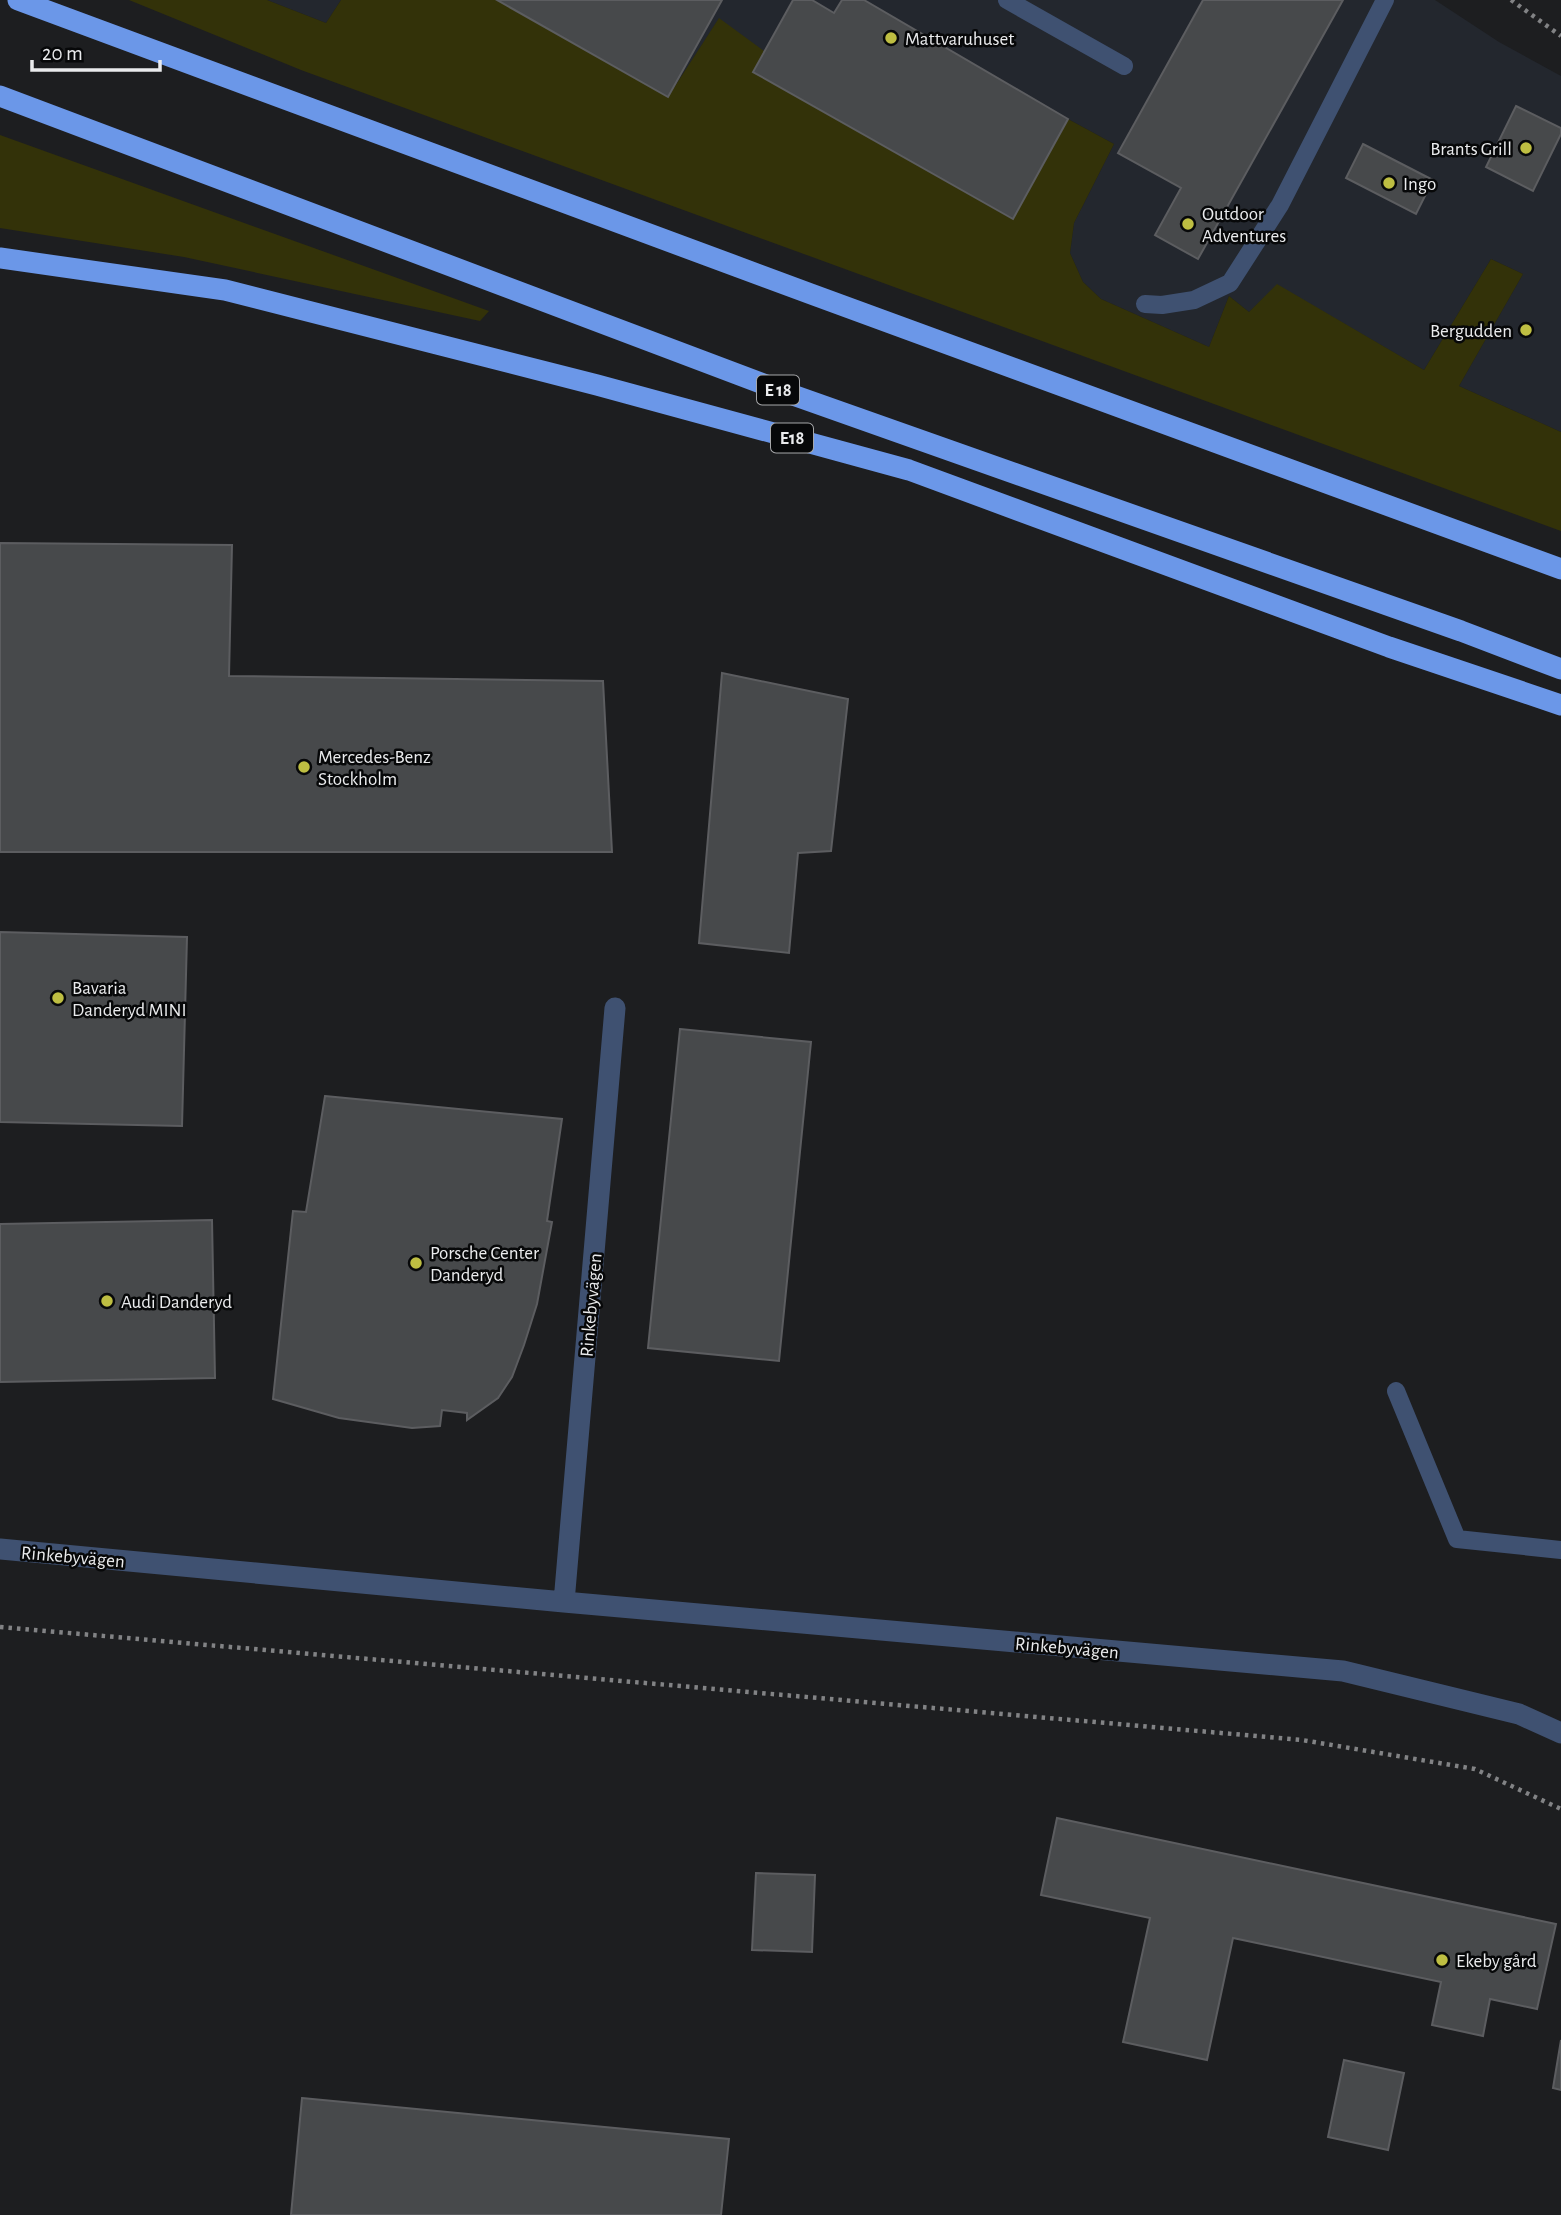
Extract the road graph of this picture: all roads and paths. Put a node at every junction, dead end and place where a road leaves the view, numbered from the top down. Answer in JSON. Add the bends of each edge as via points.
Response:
{"nodes":[{"id":1,"x":18,"y":0,"type":"edge"},
{"id":2,"x":1007,"y":0,"type":"edge"},
{"id":3,"x":1385,"y":0,"type":"edge"},
{"id":4,"x":1511,"y":0,"type":"edge"},
{"id":5,"x":1561,"y":36,"type":"edge"},
{"id":6,"x":1124,"y":66,"type":"dead end"},
{"id":7,"x":0,"y":96,"type":"edge"},
{"id":8,"x":0,"y":258,"type":"edge"},
{"id":9,"x":1145,"y":304,"type":"dead end"},
{"id":10,"x":1561,"y":569,"type":"edge"},
{"id":11,"x":1561,"y":669,"type":"edge"},
{"id":12,"x":1561,"y":705,"type":"edge"},
{"id":13,"x":615,"y":1008,"type":"dead end"},
{"id":14,"x":1396,"y":1391,"type":"dead end"},
{"id":15,"x":0,"y":1549,"type":"edge"},
{"id":16,"x":1561,"y":1550,"type":"edge"},
{"id":17,"x":564,"y":1602,"type":"junction"},
{"id":18,"x":0,"y":1627,"type":"edge"},
{"id":19,"x":1561,"y":1733,"type":"edge"},
{"id":20,"x":1561,"y":1809,"type":"edge"}],
"edges":[{"from":1,"to":10,"type":"highway"},
{"from":2,"to":6,"type":"lane"},
{"from":3,"to":9,"type":"lane","via":[[1280,205],[1230,283],[1194,300]]},
{"from":4,"to":5,"type":"path"},
{"from":7,"to":11,"type":"highway","number":"E 18","via":[[790,394]]},
{"from":8,"to":12,"type":"highway","number":"E18","via":[[225,290],[909,470],[1389,647]]},
{"from":13,"to":17,"type":"street","name":"Rinkebyvägen"},
{"from":14,"to":16,"type":"lane","via":[[1457,1539]]},
{"from":15,"to":17,"type":"street","name":"Rinkebyvägen"},
{"from":17,"to":19,"type":"street","name":"Rinkebyvägen","via":[[1343,1671],[1520,1714]]},
{"from":18,"to":20,"type":"path","via":[[1302,1740],[1475,1769]]}]}
